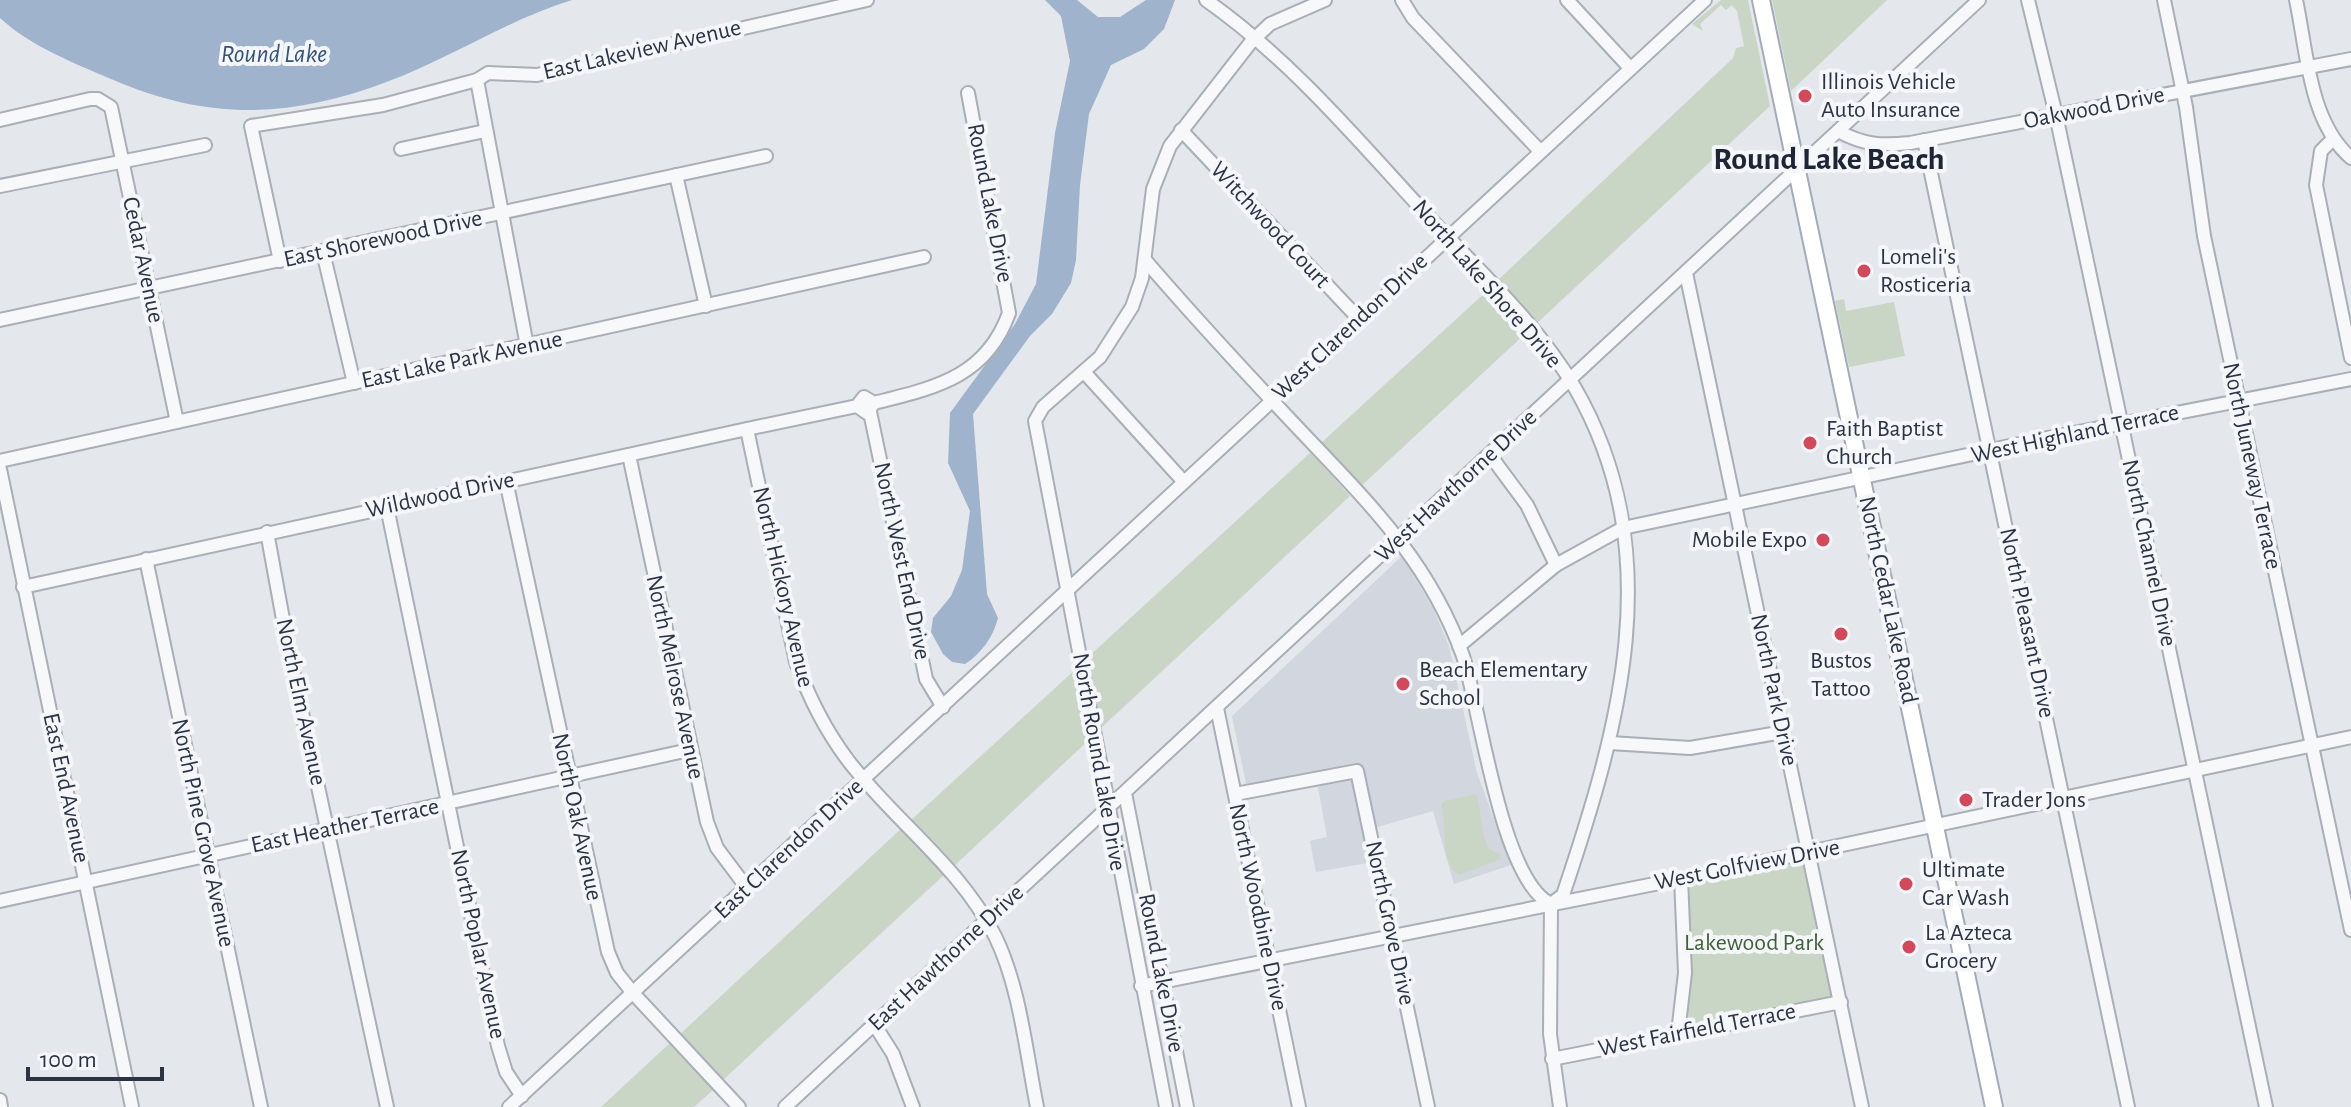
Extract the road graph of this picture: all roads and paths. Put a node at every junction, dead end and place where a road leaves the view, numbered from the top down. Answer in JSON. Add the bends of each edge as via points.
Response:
{"nodes":[{"id":1,"x":867,"y":0,"type":"edge"},
{"id":2,"x":1206,"y":0,"type":"edge"},
{"id":3,"x":1325,"y":0,"type":"edge"},
{"id":4,"x":1402,"y":0,"type":"edge"},
{"id":5,"x":1567,"y":0,"type":"edge"},
{"id":6,"x":1705,"y":0,"type":"edge"},
{"id":7,"x":1761,"y":0,"type":"edge"},
{"id":8,"x":1979,"y":0,"type":"edge"},
{"id":9,"x":2028,"y":0,"type":"edge"},
{"id":10,"x":2164,"y":0,"type":"edge"},
{"id":11,"x":2296,"y":0,"type":"edge"},
{"id":12,"x":1255,"y":38,"type":"junction"},
{"id":13,"x":2351,"y":59,"type":"edge"},
{"id":14,"x":2310,"y":67,"type":"junction"},
{"id":15,"x":1630,"y":68,"type":"junction"},
{"id":16,"x":477,"y":80,"type":"junction"},
{"id":17,"x":2182,"y":91,"type":"junction"},
{"id":18,"x":968,"y":93,"type":"dead end"},
{"id":19,"x":2056,"y":115,"type":"junction"},
{"id":20,"x":0,"y":120,"type":"edge"},
{"id":21,"x":1181,"y":130,"type":"junction"},
{"id":22,"x":485,"y":131,"type":"junction"},
{"id":23,"x":1838,"y":131,"type":"junction"},
{"id":24,"x":2333,"y":139,"type":"junction"},
{"id":25,"x":1924,"y":140,"type":"junction"},
{"id":26,"x":205,"y":145,"type":"dead end"},
{"id":27,"x":401,"y":149,"type":"dead end"},
{"id":28,"x":1540,"y":151,"type":"junction"},
{"id":29,"x":766,"y":156,"type":"dead end"},
{"id":30,"x":2351,"y":158,"type":"edge"},
{"id":31,"x":122,"y":160,"type":"junction"},
{"id":32,"x":1798,"y":170,"type":"junction"},
{"id":33,"x":676,"y":175,"type":"junction"},
{"id":34,"x":0,"y":186,"type":"edge"},
{"id":35,"x":501,"y":213,"type":"junction"},
{"id":36,"x":1447,"y":237,"type":"junction"},
{"id":37,"x":323,"y":252,"type":"junction"},
{"id":38,"x":924,"y":257,"type":"dead end"},
{"id":39,"x":1145,"y":260,"type":"junction"},
{"id":40,"x":280,"y":261,"type":"junction"},
{"id":41,"x":1686,"y":273,"type":"junction"},
{"id":42,"x":148,"y":291,"type":"junction"},
{"id":43,"x":706,"y":306,"type":"junction"},
{"id":44,"x":1009,"y":313,"type":"joint"},
{"id":45,"x":1359,"y":319,"type":"junction"},
{"id":46,"x":0,"y":320,"type":"edge"},
{"id":47,"x":527,"y":346,"type":"junction"},
{"id":48,"x":2351,"y":358,"type":"edge"},
{"id":49,"x":1085,"y":373,"type":"junction"},
{"id":50,"x":2351,"y":379,"type":"edge"},
{"id":51,"x":1570,"y":381,"type":"junction"},
{"id":52,"x":354,"y":383,"type":"junction"},
{"id":53,"x":1272,"y":400,"type":"junction"},
{"id":54,"x":2238,"y":401,"type":"junction"},
{"id":55,"x":872,"y":408,"type":"junction"},
{"id":56,"x":177,"y":422,"type":"junction"},
{"id":57,"x":2121,"y":424,"type":"junction"},
{"id":58,"x":747,"y":429,"type":"junction"},
{"id":59,"x":1990,"y":451,"type":"junction"},
{"id":60,"x":629,"y":455,"type":"junction"},
{"id":61,"x":1490,"y":455,"type":"junction"},
{"id":62,"x":0,"y":461,"type":"edge"},
{"id":63,"x":0,"y":469,"type":"edge"},
{"id":64,"x":1862,"y":478,"type":"junction"},
{"id":65,"x":506,"y":481,"type":"junction"},
{"id":66,"x":1184,"y":482,"type":"junction"},
{"id":67,"x":1734,"y":505,"type":"junction"},
{"id":68,"x":387,"y":507,"type":"junction"},
{"id":69,"x":5,"y":526,"type":"edge"},
{"id":70,"x":1623,"y":528,"type":"junction"},
{"id":71,"x":267,"y":532,"type":"junction"},
{"id":72,"x":1400,"y":538,"type":"junction"},
{"id":73,"x":146,"y":559,"type":"junction"},
{"id":74,"x":1556,"y":565,"type":"junction"},
{"id":75,"x":23,"y":587,"type":"junction"},
{"id":76,"x":1067,"y":591,"type":"junction"},
{"id":77,"x":1459,"y":646,"type":"junction"},
{"id":78,"x":943,"y":707,"type":"junction"},
{"id":79,"x":1217,"y":708,"type":"junction"},
{"id":80,"x":1783,"y":732,"type":"junction"},
{"id":81,"x":2351,"y":737,"type":"edge"},
{"id":82,"x":1610,"y":743,"type":"junction"},
{"id":83,"x":2312,"y":746,"type":"junction"},
{"id":84,"x":689,"y":750,"type":"junction"},
{"id":85,"x":2196,"y":771,"type":"junction"},
{"id":86,"x":569,"y":777,"type":"junction"},
{"id":87,"x":865,"y":779,"type":"junction"},
{"id":88,"x":1125,"y":793,"type":"junction"},
{"id":89,"x":1235,"y":794,"type":"junction"},
{"id":90,"x":2064,"y":800,"type":"junction"},
{"id":91,"x":448,"y":803,"type":"junction"},
{"id":92,"x":1108,"y":808,"type":"junction"},
{"id":93,"x":1935,"y":826,"type":"junction"},
{"id":94,"x":329,"y":829,"type":"junction"},
{"id":95,"x":1809,"y":853,"type":"junction"},
{"id":96,"x":207,"y":856,"type":"junction"},
{"id":97,"x":1681,"y":878,"type":"junction"},
{"id":98,"x":86,"y":882,"type":"junction"},
{"id":99,"x":747,"y":888,"type":"junction"},
{"id":100,"x":0,"y":901,"type":"edge"},
{"id":101,"x":1551,"y":904,"type":"junction"},
{"id":102,"x":985,"y":921,"type":"junction"},
{"id":103,"x":2351,"y":930,"type":"edge"},
{"id":104,"x":1393,"y":936,"type":"junction"},
{"id":105,"x":1267,"y":961,"type":"junction"},
{"id":106,"x":1162,"y":982,"type":"junction"},
{"id":107,"x":1141,"y":986,"type":"junction"},
{"id":108,"x":633,"y":993,"type":"junction"},
{"id":109,"x":1841,"y":1002,"type":"junction"},
{"id":110,"x":874,"y":1024,"type":"junction"},
{"id":111,"x":1678,"y":1033,"type":"junction"},
{"id":112,"x":1552,"y":1059,"type":"junction"},
{"id":113,"x":522,"y":1096,"type":"junction"},
{"id":114,"x":0,"y":1100,"type":"edge"},
{"id":115,"x":1,"y":1107,"type":"edge"},
{"id":116,"x":132,"y":1107,"type":"edge"},
{"id":117,"x":261,"y":1107,"type":"edge"},
{"id":118,"x":387,"y":1107,"type":"edge"},
{"id":119,"x":509,"y":1107,"type":"edge"},
{"id":120,"x":739,"y":1107,"type":"edge"},
{"id":121,"x":785,"y":1107,"type":"edge"},
{"id":122,"x":913,"y":1107,"type":"edge"},
{"id":123,"x":1037,"y":1107,"type":"edge"},
{"id":124,"x":1166,"y":1107,"type":"edge"},
{"id":125,"x":1187,"y":1107,"type":"edge"},
{"id":126,"x":1299,"y":1107,"type":"edge"},
{"id":127,"x":1428,"y":1107,"type":"edge"},
{"id":128,"x":1560,"y":1107,"type":"edge"},
{"id":129,"x":1862,"y":1107,"type":"edge"},
{"id":130,"x":1994,"y":1107,"type":"edge"},
{"id":131,"x":2128,"y":1107,"type":"edge"},
{"id":132,"x":2266,"y":1107,"type":"edge"}],
"edges":[{"from":1,"to":16,"type":"street","name":"East Lakeview Avenue","via":[[537,75],[488,73]]},
{"from":2,"to":12,"type":"street","name":"North Lake Shore Drive"},
{"from":3,"to":12,"type":"street","via":[[1270,24]]},
{"from":4,"to":28,"type":"street","via":[[1413,18]]},
{"from":5,"to":15,"type":"street"},
{"from":6,"to":15,"type":"street","name":"West Clarendon Drive"},
{"from":7,"to":32,"type":"main road","name":"North Cedar Lake Road"},
{"from":8,"to":23,"type":"street","name":"West Hawthorne Drive"},
{"from":9,"to":19,"type":"street","name":"North Channel Drive"},
{"from":10,"to":17,"type":"street","name":"North Juneway Terrace"},
{"from":11,"to":14,"type":"street"},
{"from":12,"to":21,"type":"street"},
{"from":12,"to":36,"type":"street","name":"North Lake Shore Drive"},
{"from":13,"to":14,"type":"street","name":"Oakwood Drive"},
{"from":14,"to":17,"type":"street","name":"Oakwood Drive"},
{"from":14,"to":24,"type":"street"},
{"from":15,"to":28,"type":"street","name":"West Clarendon Drive"},
{"from":16,"to":22,"type":"street"},
{"from":16,"to":40,"type":"street","name":"East Lakeview Avenue","via":[[383,105],[251,126]]},
{"from":17,"to":19,"type":"street","name":"Oakwood Drive"},
{"from":17,"to":54,"type":"street","name":"North Juneway Terrace","via":[[2204,236]]},
{"from":18,"to":44,"type":"street","name":"Round Lake Drive"},
{"from":19,"to":25,"type":"street","name":"Oakwood Drive"},
{"from":19,"to":57,"type":"street","name":"North Channel Drive"},
{"from":20,"to":31,"type":"street","name":"Cedar Avenue","via":[[90,99],[105,101],[111,107]]},
{"from":21,"to":39,"type":"street","via":[[1153,189]]},
{"from":21,"to":45,"type":"street","name":"Witchwood Court"},
{"from":22,"to":27,"type":"street"},
{"from":22,"to":35,"type":"street"},
{"from":23,"to":25,"type":"street","name":"Oakwood Drive","via":[[1882,146]]},
{"from":23,"to":32,"type":"street","name":"West Hawthorne Drive"},
{"from":24,"to":30,"type":"street"},
{"from":24,"to":48,"type":"street","via":[[2321,151],[2316,185]]},
{"from":25,"to":59,"type":"street","name":"North Pleasant Drive"},
{"from":26,"to":31,"type":"street"},
{"from":28,"to":36,"type":"street","name":"West Clarendon Drive"},
{"from":29,"to":33,"type":"street","name":"East Shorewood Drive"},
{"from":31,"to":34,"type":"street"},
{"from":31,"to":42,"type":"street","name":"Cedar Avenue"},
{"from":32,"to":41,"type":"street","name":"West Hawthorne Drive"},
{"from":32,"to":64,"type":"main road","name":"North Cedar Lake Road"},
{"from":33,"to":35,"type":"street","name":"East Shorewood Drive"},
{"from":33,"to":43,"type":"street"},
{"from":35,"to":37,"type":"street","name":"East Shorewood Drive"},
{"from":35,"to":47,"type":"street"},
{"from":36,"to":45,"type":"street","name":"West Clarendon Drive"},
{"from":36,"to":51,"type":"street","name":"North Lake Shore Drive","via":[[1532,330]]},
{"from":37,"to":40,"type":"street","name":"East Shorewood Drive"},
{"from":37,"to":52,"type":"street"},
{"from":38,"to":43,"type":"street","name":"East Lake Park Avenue"},
{"from":39,"to":49,"type":"street","via":[[1121,330]]},
{"from":39,"to":53,"type":"street"},
{"from":40,"to":42,"type":"street","name":"East Shorewood Drive"},
{"from":41,"to":51,"type":"street","name":"West Hawthorne Drive"},
{"from":41,"to":67,"type":"street","name":"North Park Drive"},
{"from":42,"to":46,"type":"street","name":"East Shorewood Drive"},
{"from":42,"to":56,"type":"street","name":"Cedar Avenue"},
{"from":43,"to":47,"type":"street","name":"East Lake Park Avenue"},
{"from":44,"to":55,"type":"street","name":"Wildwood Drive","via":[[964,374]]},
{"from":45,"to":53,"type":"street","name":"West Clarendon Drive"},
{"from":47,"to":52,"type":"street","name":"East Lake Park Avenue"},
{"from":49,"to":66,"type":"street"},
{"from":49,"to":76,"type":"street","name":"North Round Lake Drive","via":[[1036,418]]},
{"from":50,"to":54,"type":"street","name":"West Highland Terrace"},
{"from":51,"to":61,"type":"street","name":"West Hawthorne Drive"},
{"from":51,"to":70,"type":"street","name":"North Lake Shore Drive","via":[[1613,475]]},
{"from":52,"to":56,"type":"street","name":"East Lake Park Avenue"},
{"from":53,"to":66,"type":"street","name":"West Clarendon Drive"},
{"from":53,"to":72,"type":"street"},
{"from":54,"to":57,"type":"street","name":"West Highland Terrace"},
{"from":54,"to":83,"type":"street","name":"North Juneway Terrace"},
{"from":55,"to":58,"type":"street","name":"Wildwood Drive","via":[[864,397],[857,406]]},
{"from":55,"to":78,"type":"street","name":"North West End Drive","via":[[926,679]]},
{"from":56,"to":62,"type":"street","name":"East Lake Park Avenue"},
{"from":57,"to":59,"type":"street","name":"West Highland Terrace"},
{"from":57,"to":85,"type":"street","name":"North Channel Drive"},
{"from":58,"to":60,"type":"street","name":"Wildwood Drive"},
{"from":58,"to":87,"type":"street","name":"North Hickory Avenue","via":[[796,662],[819,718]]},
{"from":59,"to":64,"type":"street","name":"West Highland Terrace"},
{"from":59,"to":90,"type":"street","name":"North Pleasant Drive"},
{"from":60,"to":65,"type":"street","name":"Wildwood Drive"},
{"from":60,"to":84,"type":"street","name":"North Melrose Avenue"},
{"from":61,"to":72,"type":"street","name":"West Hawthorne Drive"},
{"from":61,"to":74,"type":"street","via":[[1527,505]]},
{"from":63,"to":69,"type":"street","name":"East End Avenue"},
{"from":64,"to":67,"type":"street","name":"West Highland Terrace"},
{"from":64,"to":93,"type":"main road","name":"North Cedar Lake Road"},
{"from":65,"to":68,"type":"street","name":"Wildwood Drive"},
{"from":65,"to":86,"type":"street","name":"North Oak Avenue"},
{"from":66,"to":76,"type":"street","name":"West Clarendon Drive"},
{"from":67,"to":70,"type":"street","name":"West Highland Terrace"},
{"from":67,"to":80,"type":"street","name":"North Park Drive"},
{"from":68,"to":71,"type":"street","name":"Wildwood Drive"},
{"from":68,"to":91,"type":"street","name":"North Poplar Avenue"},
{"from":69,"to":75,"type":"street","name":"East End Avenue"},
{"from":70,"to":74,"type":"street","name":"West Highland Terrace"},
{"from":70,"to":82,"type":"street","name":"North Lake Shore Drive","via":[[1626,635]]},
{"from":71,"to":73,"type":"street","name":"Wildwood Drive"},
{"from":71,"to":94,"type":"street","name":"North Elm Avenue"},
{"from":72,"to":77,"type":"street","via":[[1434,588]]},
{"from":72,"to":79,"type":"street","name":"West Hawthorne Drive"},
{"from":73,"to":75,"type":"street","name":"Wildwood Drive"},
{"from":73,"to":96,"type":"street","name":"North Pine Grove Avenue"},
{"from":74,"to":77,"type":"street","name":"West Highland Terrace"},
{"from":75,"to":98,"type":"street","name":"East End Avenue"},
{"from":76,"to":78,"type":"street","name":"East Clarendon Drive"},
{"from":76,"to":92,"type":"street","name":"North Round Lake Drive"},
{"from":77,"to":101,"type":"street","via":[[1493,790],[1535,892]]},
{"from":78,"to":87,"type":"street","name":"East Clarendon Drive"},
{"from":79,"to":88,"type":"street","name":"West Hawthorne Drive"},
{"from":79,"to":89,"type":"street","name":"North Woodbine Drive"},
{"from":80,"to":82,"type":"street","via":[[1690,748]]},
{"from":80,"to":95,"type":"street","name":"North Park Drive"},
{"from":81,"to":83,"type":"street","name":"West Golfview Drive"},
{"from":82,"to":101,"type":"street","name":"North Lake Shore Drive","via":[[1563,895]]},
{"from":83,"to":85,"type":"street","name":"West Golfview Drive"},
{"from":83,"to":103,"type":"street","name":"North Juneway Terrace"},
{"from":84,"to":86,"type":"street","name":"East Heather Terrace"},
{"from":84,"to":99,"type":"street","name":"North Melrose Avenue","via":[[717,848]]},
{"from":85,"to":90,"type":"street","name":"West Golfview Drive"},
{"from":85,"to":132,"type":"street","name":"North Channel Drive"},
{"from":86,"to":91,"type":"street","name":"East Heather Terrace"},
{"from":86,"to":108,"type":"street","name":"North Oak Avenue","via":[[608,952]]},
{"from":87,"to":99,"type":"street","name":"East Clarendon Drive"},
{"from":87,"to":102,"type":"street","name":"North Hickory Avenue","via":[[930,848]]},
{"from":88,"to":92,"type":"street","name":"West Hawthorne Drive"},
{"from":88,"to":106,"type":"street","name":"Round Lake Drive"},
{"from":89,"to":104,"type":"street","name":"North Grove Drive","via":[[1357,771]]},
{"from":89,"to":105,"type":"street","name":"North Woodbine Drive"},
{"from":90,"to":93,"type":"street","name":"West Golfview Drive"},
{"from":90,"to":131,"type":"street","name":"North Pleasant Drive"},
{"from":91,"to":94,"type":"street","name":"East Heather Terrace"},
{"from":91,"to":113,"type":"street","name":"North Poplar Avenue","via":[[498,1046],[506,1072]]},
{"from":92,"to":102,"type":"street","name":"East Hawthorne Drive"},
{"from":92,"to":107,"type":"street","name":"North Round Lake Drive"},
{"from":93,"to":95,"type":"street","name":"West Golfview Drive"},
{"from":93,"to":130,"type":"main road","name":"North Cedar Lake Road"},
{"from":94,"to":96,"type":"street","name":"East Heather Terrace"},
{"from":94,"to":118,"type":"street","name":"North Elm Avenue"},
{"from":95,"to":97,"type":"street","name":"West Golfview Drive"},
{"from":95,"to":109,"type":"street","name":"North Park Drive"},
{"from":96,"to":98,"type":"street","name":"East Heather Terrace"},
{"from":96,"to":117,"type":"street","name":"North Pine Grove Avenue"},
{"from":97,"to":101,"type":"street","name":"West Golfview Drive"},
{"from":97,"to":111,"type":"street","via":[[1685,973]]},
{"from":98,"to":100,"type":"street","name":"East Heather Terrace"},
{"from":98,"to":116,"type":"street","name":"East End Avenue"},
{"from":99,"to":108,"type":"street","name":"East Clarendon Drive"},
{"from":101,"to":104,"type":"street","name":"West Golfview Drive"},
{"from":101,"to":112,"type":"street"},
{"from":102,"to":110,"type":"street","name":"East Hawthorne Drive"},
{"from":102,"to":123,"type":"street","name":"North Hickory Avenue","via":[[1005,964]]},
{"from":104,"to":105,"type":"street","name":"West Golfview Drive"},
{"from":104,"to":127,"type":"street","name":"North Grove Drive"},
{"from":105,"to":106,"type":"street","name":"West Golfview Drive"},
{"from":105,"to":126,"type":"street","name":"North Woodbine Drive"},
{"from":106,"to":107,"type":"street","name":"West Golfview Drive"},
{"from":106,"to":125,"type":"street","name":"Round Lake Drive"},
{"from":107,"to":124,"type":"street","name":"North Round Lake Drive"},
{"from":108,"to":113,"type":"street","name":"East Clarendon Drive"},
{"from":108,"to":120,"type":"street","name":"North Oak Avenue"},
{"from":109,"to":111,"type":"street","name":"West Fairfield Terrace"},
{"from":109,"to":129,"type":"street","name":"North Park Drive"},
{"from":110,"to":121,"type":"street","name":"East Hawthorne Drive"},
{"from":110,"to":122,"type":"street","via":[[893,1054]]},
{"from":111,"to":112,"type":"street","name":"West Fairfield Terrace"},
{"from":112,"to":128,"type":"street"},
{"from":113,"to":119,"type":"street","name":"East Clarendon Drive"},
{"from":114,"to":115,"type":"street"}]}
